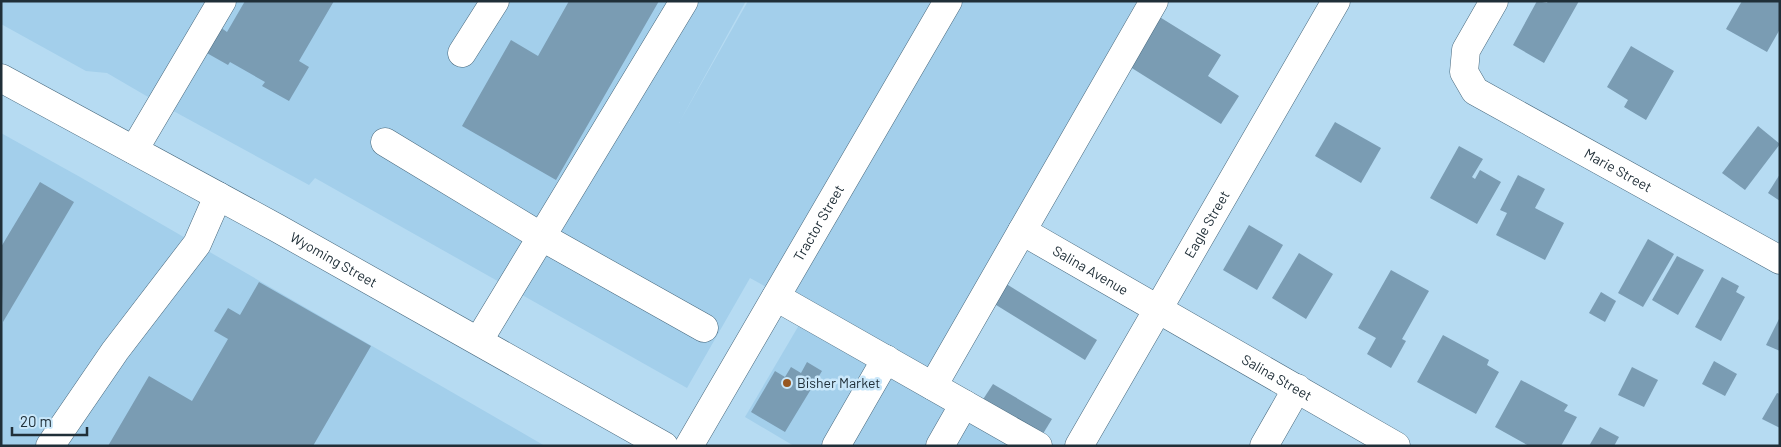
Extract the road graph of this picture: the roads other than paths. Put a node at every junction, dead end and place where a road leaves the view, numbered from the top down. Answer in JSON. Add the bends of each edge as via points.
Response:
{"nodes":[{"id":1,"x":222,"y":1,"type":"edge"},
{"id":2,"x":495,"y":1,"type":"edge"},
{"id":3,"x":684,"y":1,"type":"edge"},
{"id":4,"x":948,"y":1,"type":"edge"},
{"id":5,"x":1154,"y":1,"type":"edge"},
{"id":6,"x":1494,"y":1,"type":"edge"},
{"id":7,"x":1327,"y":4,"type":"edge"},
{"id":8,"x":462,"y":53,"type":"dead end"},
{"id":9,"x":1,"y":78,"type":"edge"},
{"id":10,"x":385,"y":142,"type":"dead end"},
{"id":11,"x":134,"y":150,"type":"junction"},
{"id":12,"x":218,"y":196,"type":"junction"},
{"id":13,"x":1022,"y":231,"type":"junction"},
{"id":14,"x":542,"y":237,"type":"junction"},
{"id":15,"x":1780,"y":260,"type":"edge"},
{"id":16,"x":776,"y":297,"type":"junction"},
{"id":17,"x":1158,"y":309,"type":"junction"},
{"id":18,"x":704,"y":328,"type":"dead end"},
{"id":19,"x":479,"y":340,"type":"junction"},
{"id":20,"x":886,"y":359,"type":"junction"},
{"id":21,"x":934,"y":386,"type":"junction"},
{"id":22,"x":1297,"y":388,"type":"junction"},
{"id":23,"x":964,"y":404,"type":"junction"},
{"id":24,"x":50,"y":446,"type":"edge"},
{"id":25,"x":664,"y":446,"type":"edge"},
{"id":26,"x":689,"y":446,"type":"edge"},
{"id":27,"x":836,"y":446,"type":"edge"},
{"id":28,"x":940,"y":446,"type":"edge"},
{"id":29,"x":1038,"y":446,"type":"edge"},
{"id":30,"x":1079,"y":446,"type":"edge"},
{"id":31,"x":1264,"y":446,"type":"edge"},
{"id":32,"x":1396,"y":446,"type":"edge"}],
"edges":[{"from":1,"to":11,"type":"street"},
{"from":2,"to":8,"type":"street"},
{"from":3,"to":14,"type":"street"},
{"from":4,"to":16,"type":"street","name":"Tractor Street"},
{"from":5,"to":13,"type":"street"},
{"from":6,"to":15,"type":"street","name":"Marie Street","via":[[1466,50],[1464,72],[1475,91]]},
{"from":7,"to":17,"type":"street","name":"Eagle Street"},
{"from":9,"to":11,"type":"street","name":"Wyoming Street"},
{"from":10,"to":14,"type":"street"},
{"from":11,"to":12,"type":"street","name":"Wyoming Street"},
{"from":12,"to":19,"type":"street","name":"Wyoming Street"},
{"from":12,"to":24,"type":"street","via":[[197,244],[115,351]]},
{"from":13,"to":17,"type":"street","name":"Salina Avenue"},
{"from":13,"to":21,"type":"street"},
{"from":14,"to":18,"type":"street"},
{"from":14,"to":19,"type":"street"},
{"from":16,"to":20,"type":"street"},
{"from":16,"to":26,"type":"street","name":"Tractor Street"},
{"from":17,"to":22,"type":"street","name":"Salina Street"},
{"from":17,"to":30,"type":"street","name":"Eagle Street"},
{"from":19,"to":25,"type":"street","name":"Wyoming Street"},
{"from":20,"to":21,"type":"street"},
{"from":20,"to":27,"type":"street"},
{"from":21,"to":23,"type":"street"},
{"from":22,"to":31,"type":"street"},
{"from":22,"to":32,"type":"street","name":"Salina Street"},
{"from":23,"to":28,"type":"street"},
{"from":23,"to":29,"type":"street"}]}
